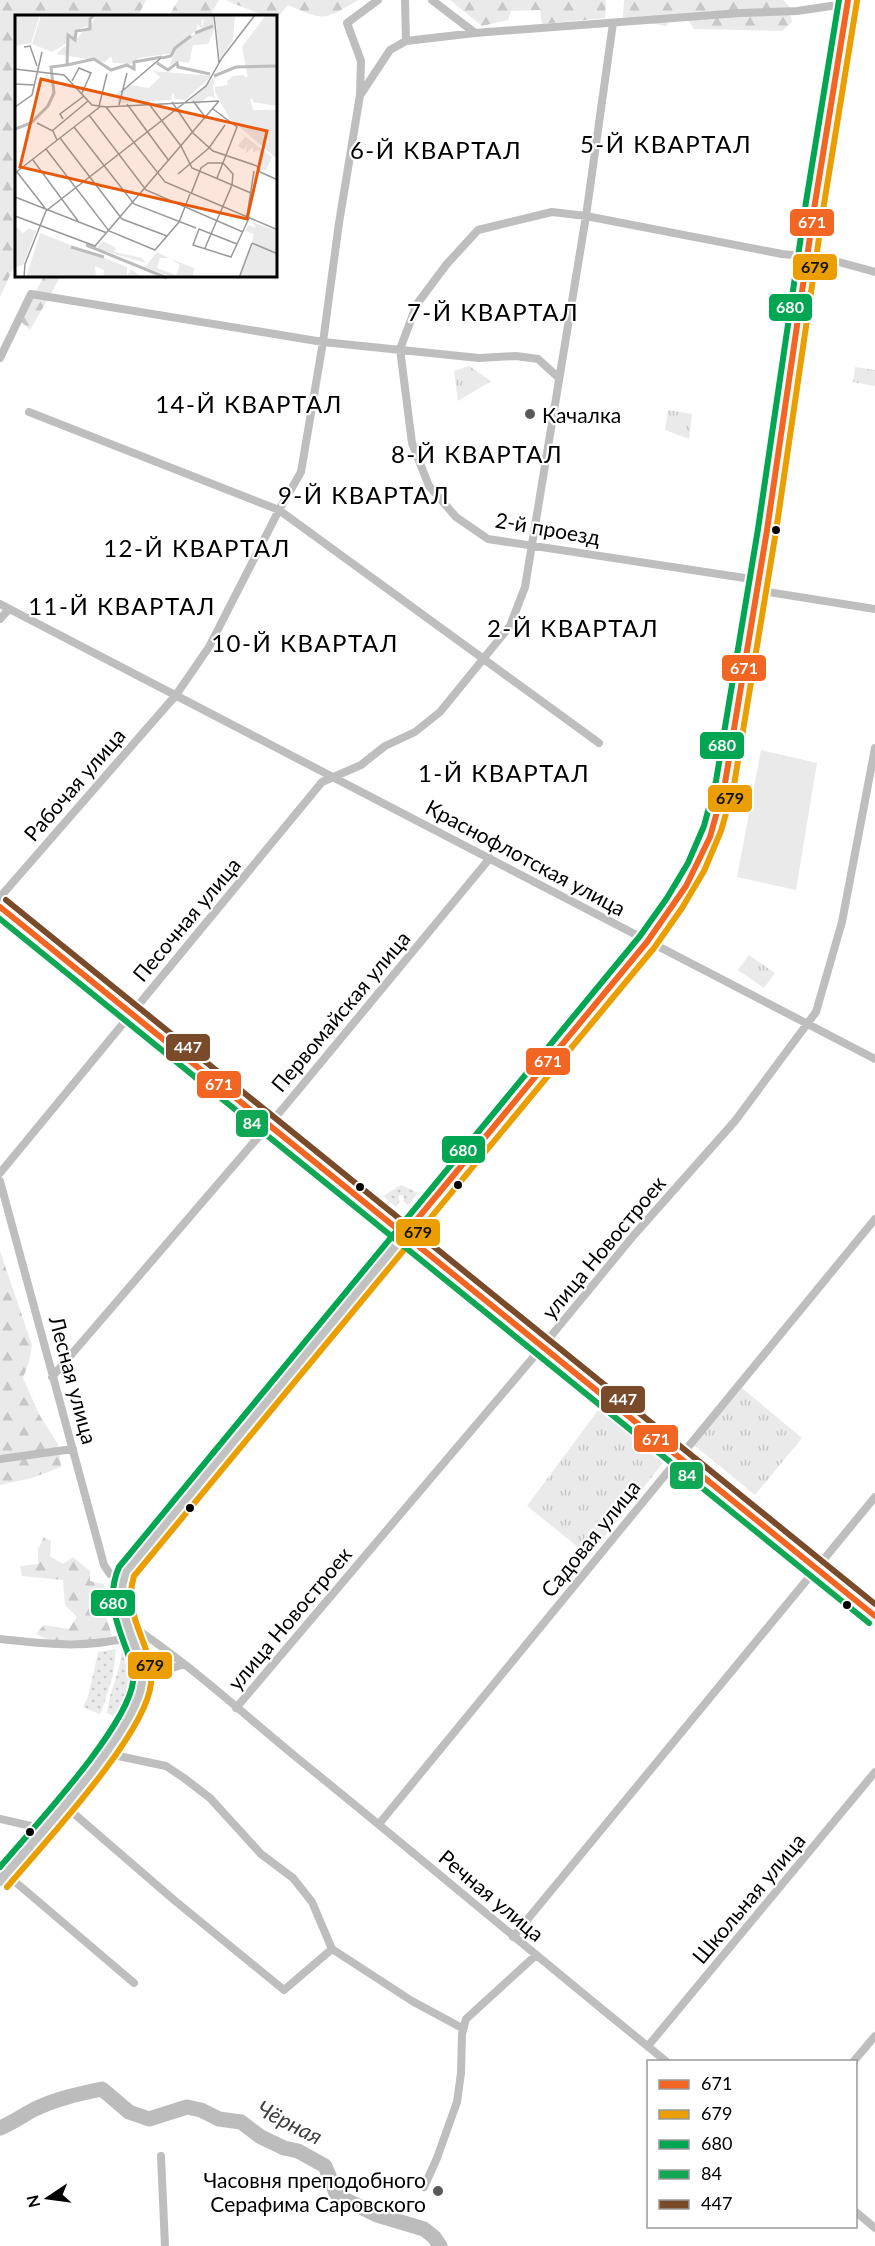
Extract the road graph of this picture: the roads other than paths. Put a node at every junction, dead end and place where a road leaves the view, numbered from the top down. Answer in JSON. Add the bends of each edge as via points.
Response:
{"nodes":[{"id":1,"x":378,"y":0,"type":"edge"},
{"id":2,"x":405,"y":0,"type":"edge"},
{"id":3,"x":432,"y":0,"type":"edge"},
{"id":4,"x":848,"y":5,"type":"edge"},
{"id":5,"x":613,"y":23,"type":"junction"},
{"id":6,"x":475,"y":33,"type":"junction"},
{"id":7,"x":406,"y":41,"type":"junction"},
{"id":8,"x":360,"y":95,"type":"junction"},
{"id":9,"x":586,"y":216,"type":"junction"},
{"id":10,"x":807,"y":256,"type":"junction"},
{"id":11,"x":875,"y":272,"type":"edge"},
{"id":12,"x":323,"y":342,"type":"junction"},
{"id":13,"x":400,"y":349,"type":"junction"},
{"id":14,"x":0,"y":357,"type":"edge"},
{"id":15,"x":560,"y":378,"type":"junction"},
{"id":16,"x":29,"y":412,"type":"dead end"},
{"id":17,"x":279,"y":510,"type":"junction"},
{"id":18,"x":532,"y":546,"type":"junction"},
{"id":19,"x":757,"y":585,"type":"junction"},
{"id":20,"x":0,"y":604,"type":"edge"},
{"id":21,"x":9,"y":609,"type":"junction"},
{"id":22,"x":875,"y":609,"type":"edge"},
{"id":23,"x":0,"y":619,"type":"edge"},
{"id":24,"x":485,"y":658,"type":"junction"},
{"id":25,"x":176,"y":695,"type":"junction"},
{"id":26,"x":599,"y":743,"type":"dead end"},
{"id":27,"x":875,"y":748,"type":"edge"},
{"id":28,"x":336,"y":778,"type":"junction"},
{"id":29,"x":490,"y":858,"type":"junction"},
{"id":30,"x":0,"y":897,"type":"edge"},
{"id":31,"x":0,"y":907,"type":"edge"},
{"id":32,"x":647,"y":942,"type":"junction"},
{"id":33,"x":132,"y":1012,"type":"junction"},
{"id":34,"x":806,"y":1023,"type":"junction"},
{"id":35,"x":875,"y":1059,"type":"edge"},
{"id":36,"x":269,"y":1125,"type":"junction"},
{"id":37,"x":0,"y":1173,"type":"edge"},
{"id":38,"x":0,"y":1181,"type":"edge"},
{"id":39,"x":875,"y":1219,"type":"edge"},
{"id":40,"x":404,"y":1235,"type":"junction"},
{"id":41,"x":543,"y":1346,"type":"junction"},
{"id":42,"x":52,"y":1377,"type":"junction"},
{"id":43,"x":73,"y":1449,"type":"junction"},
{"id":44,"x":680,"y":1457,"type":"junction"},
{"id":45,"x":0,"y":1459,"type":"edge"},
{"id":46,"x":875,"y":1497,"type":"edge"},
{"id":47,"x":817,"y":1568,"type":"junction"},
{"id":48,"x":121,"y":1581,"type":"junction"},
{"id":49,"x":875,"y":1616,"type":"edge"},
{"id":50,"x":124,"y":1621,"type":"junction"},
{"id":51,"x":131,"y":1637,"type":"junction"},
{"id":52,"x":0,"y":1639,"type":"edge"},
{"id":53,"x":184,"y":1664,"type":"junction"},
{"id":54,"x":142,"y":1684,"type":"junction"},
{"id":55,"x":236,"y":1708,"type":"junction"},
{"id":56,"x":104,"y":1753,"type":"junction"},
{"id":57,"x":875,"y":1772,"type":"edge"},
{"id":58,"x":64,"y":1805,"type":"junction"},
{"id":59,"x":0,"y":1819,"type":"edge"},
{"id":60,"x":379,"y":1824,"type":"junction"},
{"id":61,"x":44,"y":1828,"type":"junction"},
{"id":62,"x":3,"y":1877,"type":"edge"},
{"id":63,"x":513,"y":1937,"type":"junction"},
{"id":64,"x":332,"y":1949,"type":"junction"},
{"id":65,"x":535,"y":1956,"type":"junction"},
{"id":66,"x":134,"y":1983,"type":"dead end"},
{"id":67,"x":462,"y":2028,"type":"junction"},
{"id":68,"x":875,"y":2036,"type":"edge"},
{"id":69,"x":648,"y":2046,"type":"junction"},
{"id":70,"x":666,"y":2060,"type":"edge"},
{"id":71,"x":854,"y":2060,"type":"edge"},
{"id":72,"x":161,"y":2156,"type":"dead end"},
{"id":73,"x":424,"y":2187,"type":"dead end"},
{"id":74,"x":857,"y":2214,"type":"edge"},
{"id":75,"x":875,"y":2228,"type":"edge"},
{"id":76,"x":165,"y":2246,"type":"edge"}],
"edges":[{"from":1,"to":8,"type":"street","name":"Рабочая улица","via":[[347,23],[361,61]]},
{"from":2,"to":7,"type":"street"},
{"from":3,"to":6,"type":"street"},
{"from":4,"to":5,"type":"street"},
{"from":4,"to":10,"type":"main road"},
{"from":5,"to":6,"type":"street"},
{"from":5,"to":9,"type":"street","name":"Песочная улица"},
{"from":6,"to":7,"type":"street"},
{"from":7,"to":8,"type":"street","via":[[390,50]]},
{"from":8,"to":12,"type":"street","name":"Рабочая улица"},
{"from":9,"to":10,"type":"street","name":"2-й проезд"},
{"from":9,"to":13,"type":"street","name":"2-й проезд","via":[[552,212],[478,230],[417,304]]},
{"from":9,"to":15,"type":"street","name":"Песочная улица"},
{"from":10,"to":11,"type":"street","name":"2-й проезд"},
{"from":10,"to":19,"type":"main road"},
{"from":12,"to":13,"type":"street"},
{"from":12,"to":14,"type":"street","via":[[30,294]]},
{"from":12,"to":17,"type":"street","name":"Рабочая улица","via":[[301,472]]},
{"from":13,"to":15,"type":"street","via":[[479,358],[538,359]]},
{"from":13,"to":18,"type":"street","name":"2-й проезд","via":[[412,443],[429,486],[456,517],[488,539]]},
{"from":15,"to":18,"type":"street","name":"Песочная улица"},
{"from":16,"to":17,"type":"street"},
{"from":17,"to":24,"type":"street"},
{"from":17,"to":25,"type":"street","name":"Рабочая улица","via":[[209,647]]},
{"from":18,"to":19,"type":"street","name":"2-й проезд"},
{"from":18,"to":24,"type":"street","name":"Песочная улица","via":[[525,587],[510,626]]},
{"from":19,"to":22,"type":"street","name":"2-й проезд"},
{"from":19,"to":32,"type":"main road","via":[[718,814],[697,868]]},
{"from":20,"to":21,"type":"street","name":"Краснофлотская улица"},
{"from":21,"to":23,"type":"street"},
{"from":21,"to":25,"type":"street","name":"Краснофлотская улица"},
{"from":24,"to":26,"type":"street"},
{"from":24,"to":28,"type":"street","name":"Песочная улица","via":[[440,712],[415,732]]},
{"from":25,"to":28,"type":"street","name":"Краснофлотская улица"},
{"from":25,"to":30,"type":"street","name":"Рабочая улица"},
{"from":27,"to":34,"type":"street","name":"улица Новостроек","via":[[842,922],[816,1012]]},
{"from":28,"to":29,"type":"street","name":"Краснофлотская улица"},
{"from":28,"to":33,"type":"street","name":"Песочная улица","via":[[322,782]]},
{"from":29,"to":32,"type":"street","name":"Краснофлотская улица"},
{"from":29,"to":36,"type":"street","name":"Первомайская улица"},
{"from":31,"to":33,"type":"main road"},
{"from":32,"to":34,"type":"street","name":"Краснофлотская улица"},
{"from":32,"to":40,"type":"main road"},
{"from":33,"to":36,"type":"main road"},
{"from":33,"to":37,"type":"street","name":"Песочная улица"},
{"from":34,"to":35,"type":"street","name":"Краснофлотская улица"},
{"from":34,"to":41,"type":"street","name":"улица Новостроек","via":[[735,1121]]},
{"from":36,"to":40,"type":"main road"},
{"from":36,"to":42,"type":"street","name":"Первомайская улица"},
{"from":38,"to":42,"type":"street","name":"Лесная улица"},
{"from":39,"to":44,"type":"street","name":"Садовая улица"},
{"from":40,"to":41,"type":"main road"},
{"from":40,"to":48,"type":"main road"},
{"from":41,"to":44,"type":"main road"},
{"from":41,"to":55,"type":"street","name":"улица Новостроек"},
{"from":42,"to":43,"type":"street","name":"Лесная улица"},
{"from":43,"to":45,"type":"street"},
{"from":43,"to":48,"type":"street","name":"Лесная улица","via":[[104,1565]]},
{"from":44,"to":47,"type":"main road"},
{"from":44,"to":60,"type":"street","name":"Садовая улица"},
{"from":46,"to":47,"type":"street"},
{"from":47,"to":49,"type":"main road"},
{"from":47,"to":63,"type":"street"},
{"from":48,"to":50,"type":"main road"},
{"from":50,"to":51,"type":"main road"},
{"from":50,"to":53,"type":"street","name":"Речная улица"},
{"from":51,"to":52,"type":"street","via":[[99,1645]]},
{"from":51,"to":54,"type":"main road"},
{"from":53,"to":54,"type":"street"},
{"from":53,"to":55,"type":"street","name":"Речная улица"},
{"from":54,"to":56,"type":"main road","via":[[132,1710]]},
{"from":55,"to":60,"type":"street","name":"Речная улица"},
{"from":56,"to":58,"type":"main road"},
{"from":56,"to":64,"type":"street","via":[[166,1766],[210,1798],[261,1854],[293,1878],[312,1902]]},
{"from":57,"to":69,"type":"street","name":"Школьная улица"},
{"from":58,"to":61,"type":"main road"},
{"from":58,"to":64,"type":"street","via":[[284,1990]]},
{"from":59,"to":61,"type":"street"},
{"from":60,"to":63,"type":"street","name":"Речная улица"},
{"from":61,"to":62,"type":"main road"},
{"from":62,"to":66,"type":"street"},
{"from":63,"to":65,"type":"street","name":"Речная улица"},
{"from":64,"to":67,"type":"street"},
{"from":65,"to":67,"type":"street","via":[[476,2009]]},
{"from":65,"to":69,"type":"street","name":"Речная улица"},
{"from":67,"to":73,"type":"street","via":[[457,2102]]},
{"from":68,"to":71,"type":"street"},
{"from":69,"to":70,"type":"street","name":"Речная улица"},
{"from":72,"to":76,"type":"street"},
{"from":74,"to":75,"type":"street"}]}
